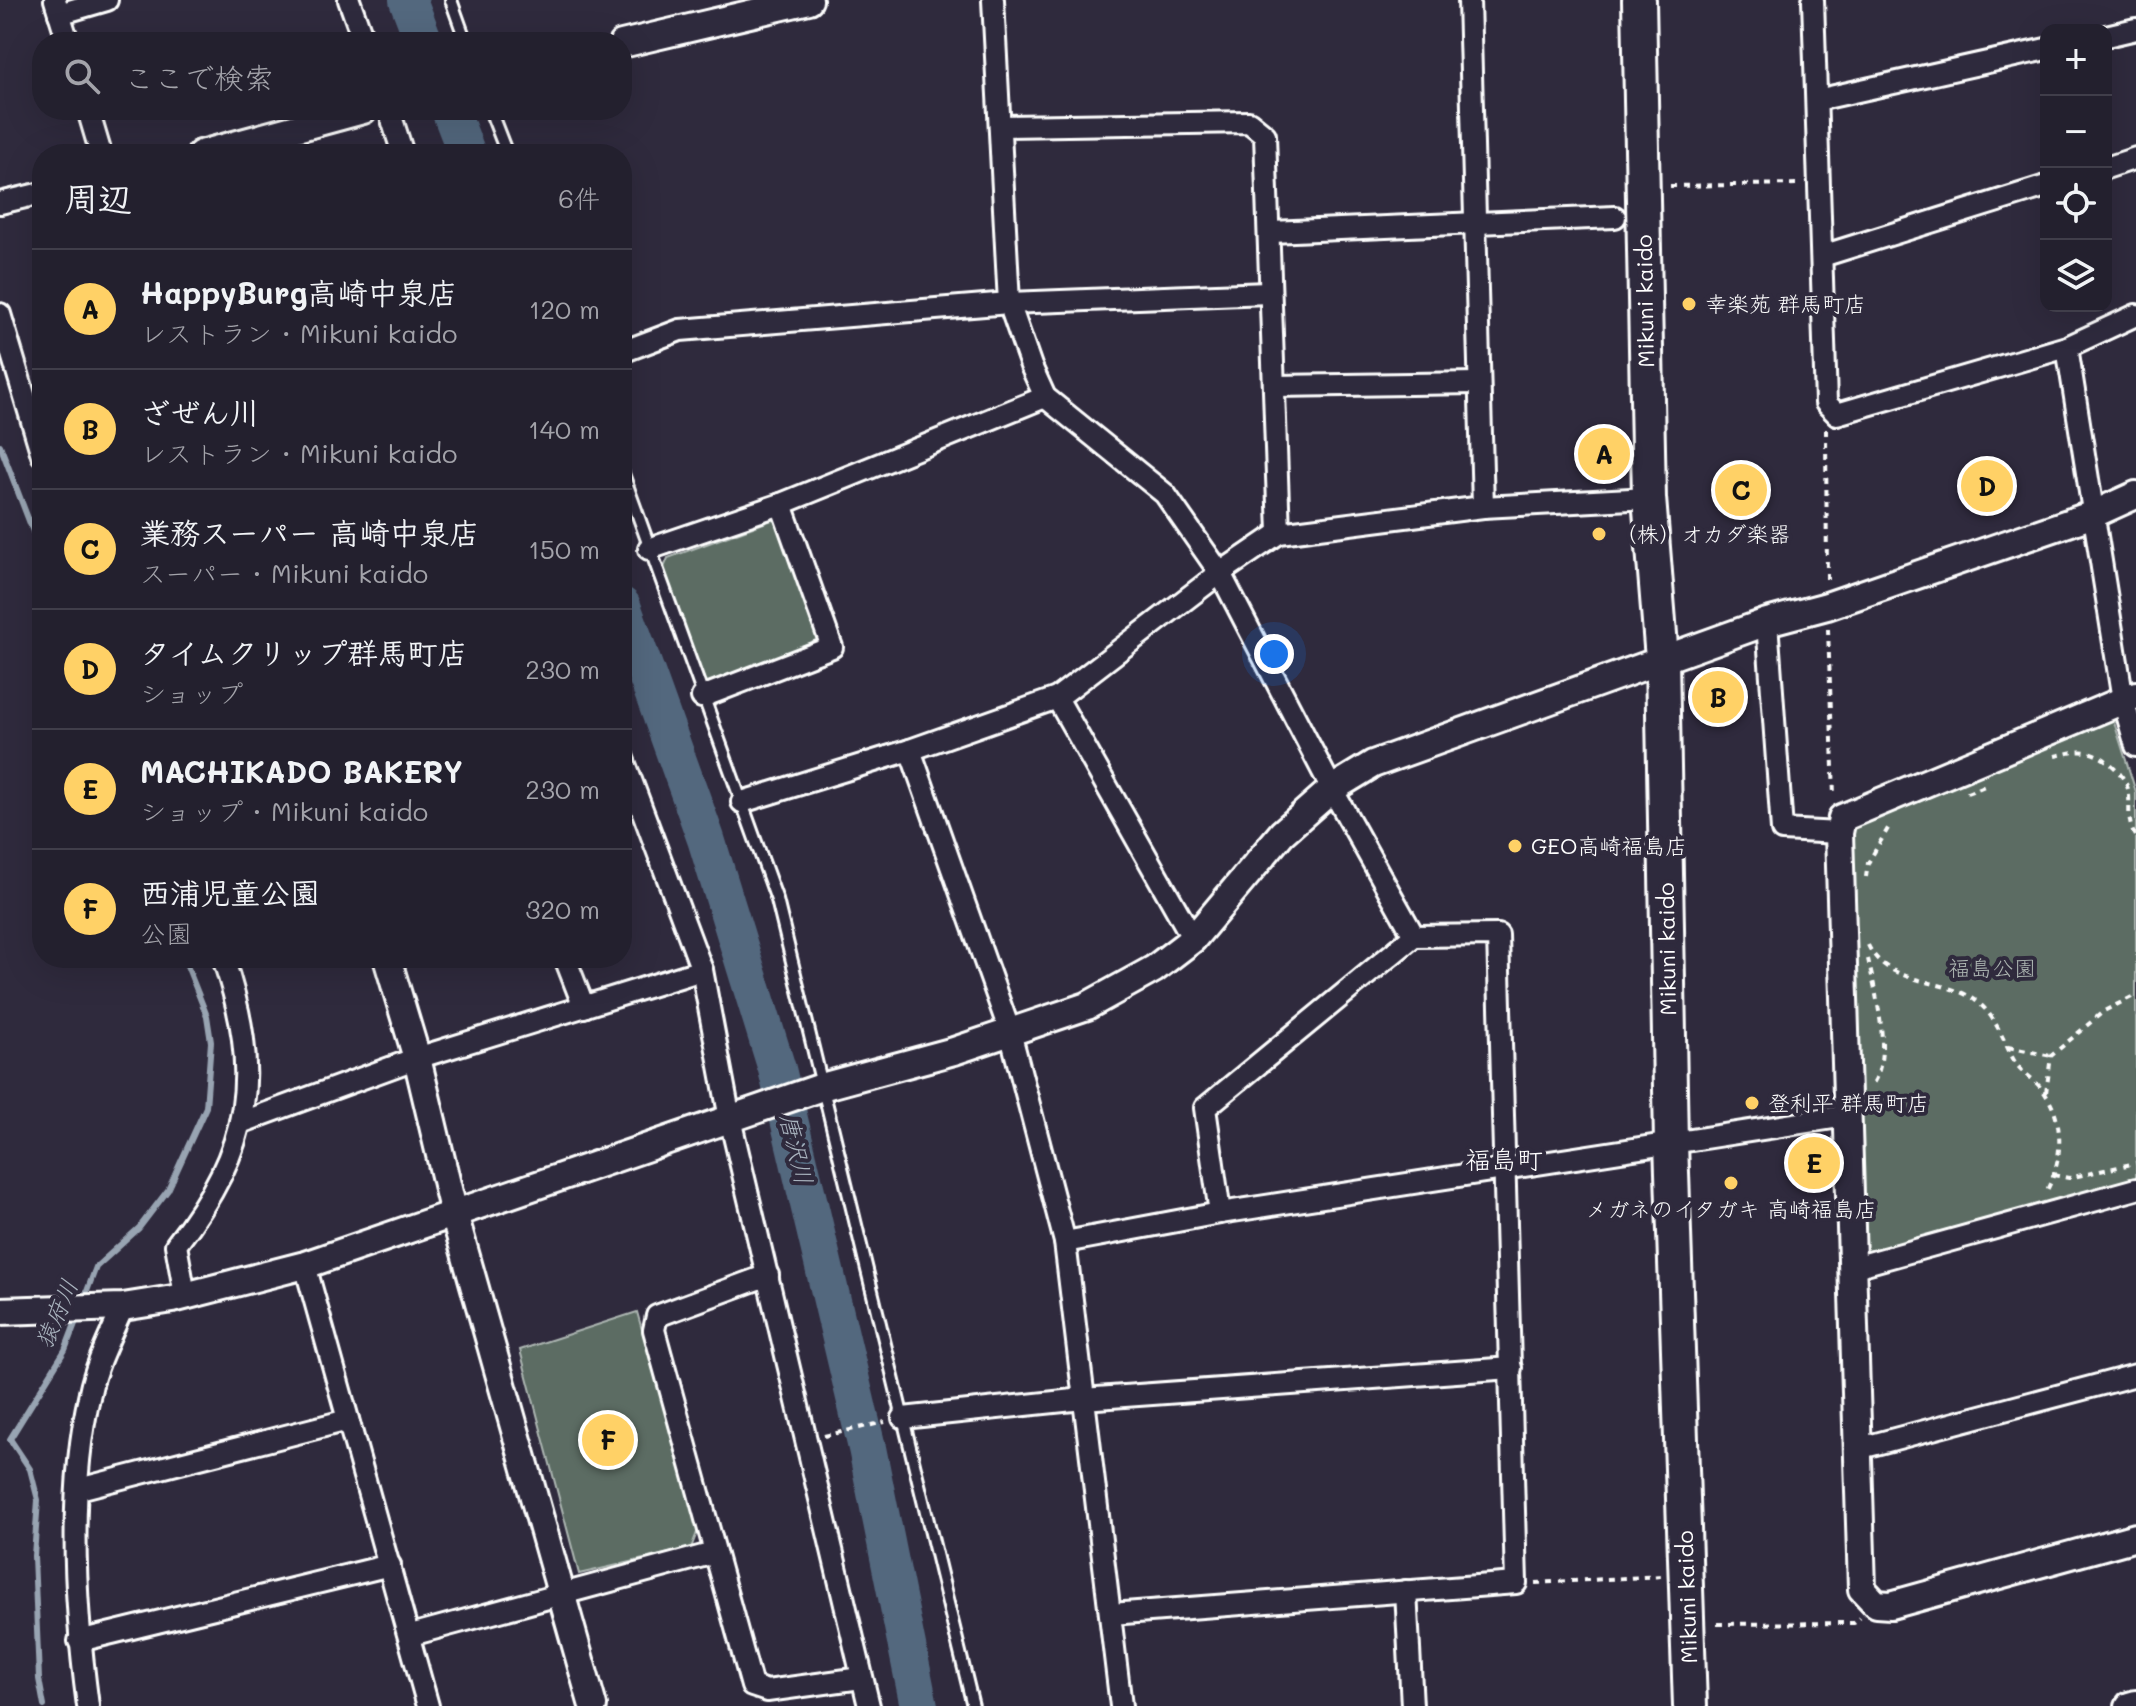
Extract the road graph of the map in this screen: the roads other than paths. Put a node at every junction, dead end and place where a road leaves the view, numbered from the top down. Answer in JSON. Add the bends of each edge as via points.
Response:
{"nodes":[{"id":1,"x":107,"y":0,"type":"edge"},
{"id":2,"x":349,"y":0,"type":"edge"},
{"id":3,"x":451,"y":0,"type":"edge"},
{"id":4,"x":809,"y":0,"type":"edge"},
{"id":5,"x":993,"y":0,"type":"edge"},
{"id":6,"x":1469,"y":0,"type":"edge"},
{"id":7,"x":1639,"y":0,"type":"edge"},
{"id":8,"x":1813,"y":0,"type":"edge"},
{"id":9,"x":752,"y":6,"type":"edge"},
{"id":10,"x":57,"y":7,"type":"edge"},
{"id":11,"x":2136,"y":29,"type":"edge"},
{"id":12,"x":65,"y":32,"type":"edge"},
{"id":13,"x":360,"y":32,"type":"edge"},
{"id":14,"x":462,"y":32,"type":"edge"},
{"id":15,"x":2112,"y":35,"type":"edge"},
{"id":16,"x":632,"y":41,"type":"edge"},
{"id":17,"x":2040,"y":50,"type":"edge"},
{"id":18,"x":1817,"y":100,"type":"junction"},
{"id":19,"x":91,"y":120,"type":"edge"},
{"id":20,"x":326,"y":120,"type":"edge"},
{"id":21,"x":392,"y":120,"type":"edge"},
{"id":22,"x":494,"y":120,"type":"edge"},
{"id":23,"x":1002,"y":126,"type":"junction"},
{"id":24,"x":98,"y":144,"type":"edge"},
{"id":25,"x":238,"y":144,"type":"edge"},
{"id":26,"x":400,"y":144,"type":"edge"},
{"id":27,"x":503,"y":144,"type":"edge"},
{"id":28,"x":2136,"y":158,"type":"edge"},
{"id":29,"x":2112,"y":166,"type":"edge"},
{"id":30,"x":2040,"y":188,"type":"edge"},
{"id":31,"x":32,"y":195,"type":"edge"},
{"id":32,"x":0,"y":203,"type":"edge"},
{"id":33,"x":1615,"y":217,"type":"dead end"},
{"id":34,"x":1474,"y":221,"type":"junction"},
{"id":35,"x":1271,"y":232,"type":"junction"},
{"id":36,"x":1822,"y":256,"type":"junction"},
{"id":37,"x":1268,"y":293,"type":"junction"},
{"id":38,"x":1009,"y":303,"type":"junction"},
{"id":39,"x":0,"y":314,"type":"edge"},
{"id":40,"x":2136,"y":315,"type":"edge"},
{"id":41,"x":2067,"y":347,"type":"junction"},
{"id":42,"x":632,"y":348,"type":"edge"},
{"id":43,"x":1478,"y":383,"type":"junction"},
{"id":44,"x":1275,"y":386,"type":"junction"},
{"id":45,"x":1045,"y":397,"type":"junction"},
{"id":46,"x":32,"y":421,"type":"edge"},
{"id":47,"x":2136,"y":495,"type":"edge"},
{"id":48,"x":1649,"y":498,"type":"junction"},
{"id":49,"x":781,"y":504,"type":"junction"},
{"id":50,"x":1483,"y":507,"type":"junction"},
{"id":51,"x":632,"y":512,"type":"edge"},
{"id":52,"x":2094,"y":514,"type":"junction"},
{"id":53,"x":1279,"y":533,"type":"junction"},
{"id":54,"x":642,"y":553,"type":"junction"},
{"id":55,"x":1220,"y":573,"type":"junction"},
{"id":56,"x":1767,"y":622,"type":"junction"},
{"id":57,"x":1662,"y":659,"type":"junction"},
{"id":58,"x":702,"y":697,"type":"junction"},
{"id":59,"x":2130,"y":697,"type":"edge"},
{"id":60,"x":1057,"y":698,"type":"junction"},
{"id":61,"x":2136,"y":746,"type":"edge"},
{"id":62,"x":910,"y":750,"type":"junction"},
{"id":63,"x":632,"y":783,"type":"edge"},
{"id":64,"x":1332,"y":789,"type":"junction"},
{"id":65,"x":742,"y":802,"type":"junction"},
{"id":66,"x":1840,"y":825,"type":"junction"},
{"id":67,"x":1414,"y":936,"type":"junction"},
{"id":68,"x":1193,"y":939,"type":"junction"},
{"id":69,"x":226,"y":968,"type":"edge"},
{"id":70,"x":390,"y":968,"type":"edge"},
{"id":71,"x":569,"y":968,"type":"edge"},
{"id":72,"x":702,"y":970,"type":"junction"},
{"id":73,"x":584,"y":1007,"type":"junction"},
{"id":74,"x":1010,"y":1032,"type":"junction"},
{"id":75,"x":417,"y":1058,"type":"junction"},
{"id":76,"x":822,"y":1088,"type":"junction"},
{"id":77,"x":1846,"y":1103,"type":"junction"},
{"id":78,"x":736,"y":1117,"type":"junction"},
{"id":79,"x":240,"y":1123,"type":"junction"},
{"id":80,"x":1671,"y":1143,"type":"junction"},
{"id":81,"x":1504,"y":1170,"type":"junction"},
{"id":82,"x":2136,"y":1189,"type":"edge"},
{"id":83,"x":1220,"y":1213,"type":"junction"},
{"id":84,"x":454,"y":1214,"type":"junction"},
{"id":85,"x":1065,"y":1242,"type":"junction"},
{"id":86,"x":305,"y":1265,"type":"junction"},
{"id":87,"x":1851,"y":1268,"type":"junction"},
{"id":88,"x":768,"y":1275,"type":"junction"},
{"id":89,"x":185,"y":1295,"type":"junction"},
{"id":90,"x":114,"y":1308,"type":"junction"},
{"id":91,"x":0,"y":1311,"type":"edge"},
{"id":92,"x":1511,"y":1368,"type":"junction"},
{"id":93,"x":2136,"y":1375,"type":"edge"},
{"id":94,"x":1083,"y":1399,"type":"junction"},
{"id":95,"x":348,"y":1420,"type":"junction"},
{"id":96,"x":895,"y":1420,"type":"junction"},
{"id":97,"x":1857,"y":1449,"type":"junction"},
{"id":98,"x":79,"y":1489,"type":"junction"},
{"id":99,"x":2136,"y":1537,"type":"edge"},
{"id":100,"x":714,"y":1553,"type":"junction"},
{"id":101,"x":390,"y":1565,"type":"junction"},
{"id":102,"x":1406,"y":1591,"type":"junction"},
{"id":103,"x":561,"y":1593,"type":"junction"},
{"id":104,"x":1111,"y":1614,"type":"junction"},
{"id":105,"x":411,"y":1635,"type":"junction"},
{"id":106,"x":79,"y":1641,"type":"junction"},
{"id":107,"x":861,"y":1678,"type":"junction"},
{"id":108,"x":2136,"y":1704,"type":"edge"},
{"id":109,"x":88,"y":1706,"type":"edge"},
{"id":110,"x":428,"y":1706,"type":"edge"},
{"id":111,"x":593,"y":1706,"type":"edge"},
{"id":112,"x":869,"y":1706,"type":"edge"},
{"id":113,"x":973,"y":1706,"type":"edge"},
{"id":114,"x":1121,"y":1706,"type":"edge"},
{"id":115,"x":1412,"y":1706,"type":"edge"},
{"id":116,"x":1690,"y":1706,"type":"edge"},
{"id":117,"x":2129,"y":1706,"type":"edge"}],
"edges":[{"from":1,"to":10,"type":"street"},
{"from":2,"to":13,"type":"street"},
{"from":3,"to":14,"type":"lane"},
{"from":4,"to":9,"type":"street"},
{"from":5,"to":23,"type":"street"},
{"from":6,"to":34,"type":"street"},
{"from":7,"to":48,"type":"main road","name":"Mikuni kaido"},
{"from":8,"to":18,"type":"street"},
{"from":9,"to":16,"type":"street"},
{"from":10,"to":12,"type":"street"},
{"from":11,"to":15,"type":"street"},
{"from":17,"to":18,"type":"street"},
{"from":18,"to":36,"type":"street"},
{"from":19,"to":24,"type":"street"},
{"from":20,"to":25,"type":"street"},
{"from":21,"to":26,"type":"street"},
{"from":22,"to":27,"type":"lane"},
{"from":23,"to":35,"type":"street","via":[[1249,122],[1265,135]]},
{"from":23,"to":38,"type":"street"},
{"from":28,"to":29,"type":"street"},
{"from":30,"to":36,"type":"street"},
{"from":31,"to":32,"type":"street"},
{"from":33,"to":34,"type":"street"},
{"from":34,"to":35,"type":"street"},
{"from":34,"to":43,"type":"street"},
{"from":35,"to":37,"type":"street"},
{"from":36,"to":41,"type":"street","via":[[1826,403],[1837,414]]},
{"from":37,"to":38,"type":"street"},
{"from":37,"to":44,"type":"street"},
{"from":38,"to":42,"type":"street","via":[[680,330]]},
{"from":38,"to":45,"type":"street"},
{"from":39,"to":46,"type":"street"},
{"from":40,"to":41,"type":"street"},
{"from":41,"to":52,"type":"street"},
{"from":43,"to":44,"type":"street"},
{"from":43,"to":50,"type":"street"},
{"from":44,"to":53,"type":"street"},
{"from":45,"to":49,"type":"street"},
{"from":45,"to":55,"type":"street","via":[[1165,494]]},
{"from":47,"to":52,"type":"street"},
{"from":48,"to":50,"type":"street"},
{"from":48,"to":57,"type":"main road","name":"Mikuni kaido"},
{"from":49,"to":54,"type":"street"},
{"from":49,"to":58,"type":"street","via":[[832,647]]},
{"from":50,"to":53,"type":"street"},
{"from":51,"to":54,"type":"lane"},
{"from":52,"to":56,"type":"street"},
{"from":52,"to":59,"type":"street"},
{"from":53,"to":55,"type":"street"},
{"from":54,"to":58,"type":"lane"},
{"from":55,"to":60,"type":"street"},
{"from":55,"to":64,"type":"street"},
{"from":56,"to":57,"type":"street"},
{"from":56,"to":66,"type":"street","via":[[1782,830]]},
{"from":57,"to":64,"type":"street","via":[[1373,764]]},
{"from":57,"to":80,"type":"main road","name":"Mikuni kaido"},
{"from":58,"to":65,"type":"lane"},
{"from":59,"to":61,"type":"street"},
{"from":59,"to":66,"type":"street"},
{"from":60,"to":62,"type":"street"},
{"from":60,"to":68,"type":"street"},
{"from":62,"to":65,"type":"street"},
{"from":62,"to":74,"type":"street"},
{"from":63,"to":72,"type":"street"},
{"from":64,"to":67,"type":"street"},
{"from":64,"to":68,"type":"street","via":[[1282,833]]},
{"from":65,"to":76,"type":"lane","via":[[777,900]]},
{"from":66,"to":77,"type":"street"},
{"from":67,"to":81,"type":"street","via":[[1498,935]]},
{"from":67,"to":83,"type":"street","via":[[1205,1108]]},
{"from":68,"to":74,"type":"street","via":[[1154,969],[1087,1006]]},
{"from":69,"to":79,"type":"street","via":[[247,1055]]},
{"from":70,"to":75,"type":"street"},
{"from":71,"to":73,"type":"street"},
{"from":72,"to":73,"type":"street"},
{"from":72,"to":78,"type":"street"},
{"from":73,"to":75,"type":"street"},
{"from":74,"to":76,"type":"street"},
{"from":74,"to":85,"type":"street"},
{"from":75,"to":79,"type":"street"},
{"from":75,"to":84,"type":"street"},
{"from":76,"to":78,"type":"street"},
{"from":76,"to":96,"type":"lane"},
{"from":77,"to":80,"type":"street"},
{"from":77,"to":87,"type":"street"},
{"from":78,"to":84,"type":"street"},
{"from":78,"to":88,"type":"street"},
{"from":79,"to":89,"type":"street","via":[[216,1188],[176,1245]]},
{"from":80,"to":81,"type":"street"},
{"from":80,"to":116,"type":"main road","name":"Mikuni kaido"},
{"from":81,"to":83,"type":"street"},
{"from":81,"to":92,"type":"street"},
{"from":82,"to":87,"type":"street"},
{"from":83,"to":85,"type":"street"},
{"from":84,"to":86,"type":"street"},
{"from":84,"to":103,"type":"street"},
{"from":85,"to":94,"type":"street"},
{"from":86,"to":89,"type":"street"},
{"from":86,"to":95,"type":"street"},
{"from":87,"to":97,"type":"street"},
{"from":88,"to":100,"type":"street","via":[[657,1316],[654,1330]]},
{"from":88,"to":107,"type":"street"},
{"from":89,"to":90,"type":"street"},
{"from":90,"to":91,"type":"street"},
{"from":90,"to":98,"type":"street","via":[[89,1394]]},
{"from":92,"to":94,"type":"street"},
{"from":92,"to":102,"type":"street","via":[[1516,1583]]},
{"from":93,"to":97,"type":"street"},
{"from":94,"to":96,"type":"street"},
{"from":94,"to":104,"type":"street"},
{"from":95,"to":98,"type":"street"},
{"from":95,"to":101,"type":"street"},
{"from":96,"to":113,"type":"lane"},
{"from":97,"to":99,"type":"street","via":[[1862,1589],[1876,1604],[1891,1605]]},
{"from":98,"to":106,"type":"street"},
{"from":100,"to":103,"type":"street"},
{"from":100,"to":107,"type":"street","via":[[752,1686],[767,1691]]},
{"from":101,"to":105,"type":"street"},
{"from":101,"to":106,"type":"street"},
{"from":102,"to":104,"type":"street"},
{"from":102,"to":115,"type":"street"},
{"from":103,"to":105,"type":"street"},
{"from":103,"to":111,"type":"street"},
{"from":104,"to":114,"type":"street"},
{"from":105,"to":110,"type":"street"},
{"from":106,"to":109,"type":"street"},
{"from":107,"to":112,"type":"street"},
{"from":108,"to":117,"type":"street"}]}
